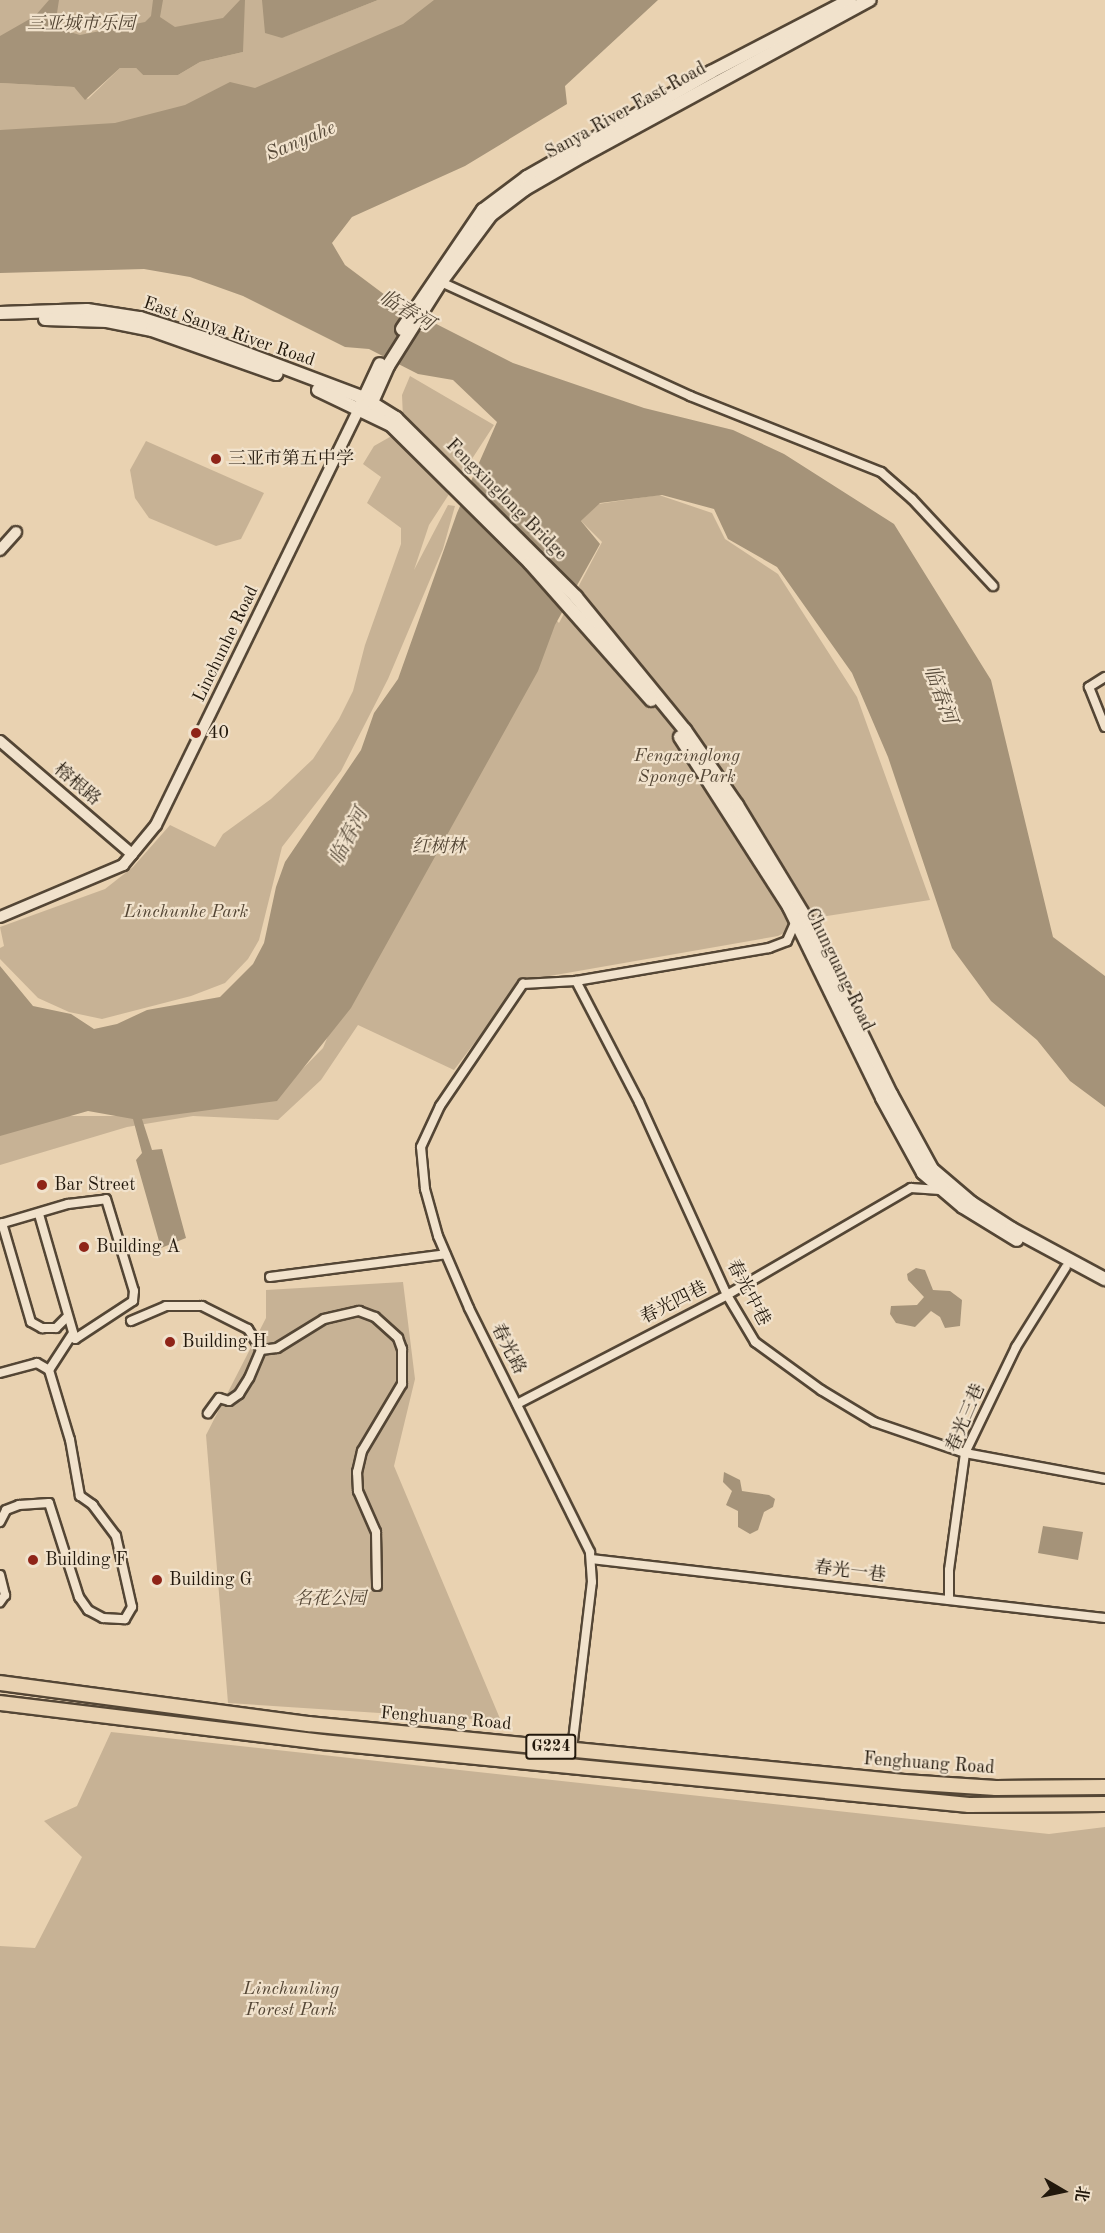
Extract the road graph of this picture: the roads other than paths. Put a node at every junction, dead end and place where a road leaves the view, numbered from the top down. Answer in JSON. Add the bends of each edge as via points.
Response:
{"nodes":[{"id":1,"x":850,"y":0,"type":"edge"},
{"id":2,"x":870,"y":0,"type":"edge"},
{"id":3,"x":441,"y":282,"type":"junction"},
{"id":4,"x":430,"y":291,"type":"junction"},
{"id":5,"x":0,"y":312,"type":"edge"},
{"id":6,"x":0,"y":320,"type":"edge"},
{"id":7,"x":365,"y":403,"type":"junction"},
{"id":8,"x":16,"y":532,"type":"dead end"},
{"id":9,"x":0,"y":550,"type":"edge"},
{"id":10,"x":993,"y":586,"type":"dead end"},
{"id":11,"x":585,"y":615,"type":"joint"},
{"id":12,"x":1105,"y":677,"type":"edge"},
{"id":13,"x":1105,"y":727,"type":"edge"},
{"id":14,"x":0,"y":741,"type":"edge"},
{"id":15,"x":132,"y":854,"type":"junction"},
{"id":16,"x":793,"y":905,"type":"junction"},
{"id":17,"x":0,"y":917,"type":"edge"},
{"id":18,"x":796,"y":921,"type":"junction"},
{"id":19,"x":576,"y":981,"type":"junction"},
{"id":20,"x":940,"y":1190,"type":"junction"},
{"id":21,"x":39,"y":1214,"type":"junction"},
{"id":22,"x":1,"y":1224,"type":"edge"},
{"id":23,"x":446,"y":1254,"type":"junction"},
{"id":24,"x":1066,"y":1267,"type":"junction"},
{"id":25,"x":270,"y":1277,"type":"dead end"},
{"id":26,"x":1105,"y":1279,"type":"edge"},
{"id":27,"x":1105,"y":1288,"type":"edge"},
{"id":28,"x":727,"y":1295,"type":"junction"},
{"id":29,"x":66,"y":1318,"type":"junction"},
{"id":30,"x":131,"y":1321,"type":"dead end"},
{"id":31,"x":73,"y":1333,"type":"junction"},
{"id":32,"x":261,"y":1350,"type":"junction"},
{"id":33,"x":49,"y":1370,"type":"junction"},
{"id":34,"x":0,"y":1373,"type":"edge"},
{"id":35,"x":517,"y":1404,"type":"junction"},
{"id":36,"x":208,"y":1413,"type":"dead end"},
{"id":37,"x":965,"y":1453,"type":"junction"},
{"id":38,"x":1105,"y":1479,"type":"edge"},
{"id":39,"x":0,"y":1522,"type":"edge"},
{"id":40,"x":591,"y":1559,"type":"junction"},
{"id":41,"x":0,"y":1575,"type":"edge"},
{"id":42,"x":377,"y":1586,"type":"dead end"},
{"id":43,"x":949,"y":1600,"type":"junction"},
{"id":44,"x":0,"y":1602,"type":"edge"},
{"id":45,"x":1105,"y":1618,"type":"edge"},
{"id":46,"x":0,"y":1683,"type":"edge"},
{"id":47,"x":107,"y":1699,"type":"junction"},
{"id":48,"x":0,"y":1703,"type":"edge"},
{"id":49,"x":104,"y":1717,"type":"junction"},
{"id":50,"x":572,"y":1749,"type":"junction"},
{"id":51,"x":1105,"y":1787,"type":"edge"},
{"id":52,"x":1105,"y":1804,"type":"edge"}],
"edges":[{"from":1,"to":4,"type":"main road","name":"Sanya River East Road","via":[[711,72],[526,177],[483,210]]},
{"from":2,"to":3,"type":"main road","name":"Sanya River East Road","via":[[704,87],[525,189],[491,215]]},
{"from":3,"to":4,"type":"main road","name":"Sanya River East Road"},
{"from":3,"to":10,"type":"street","via":[[690,396],[881,472],[912,499]]},
{"from":4,"to":7,"type":"main road"},
{"from":5,"to":7,"type":"main road","name":"East Sanya River Road","via":[[87,310],[140,318]]},
{"from":6,"to":7,"type":"main road","name":"East Sanya River Road","via":[[83,319],[152,330]]},
{"from":7,"to":11,"type":"main road","name":"Fengxinglong Bridge","via":[[394,421]]},
{"from":7,"to":15,"type":"street","name":"Linchunhe Road","via":[[156,825]]},
{"from":8,"to":9,"type":"street"},
{"from":11,"to":16,"type":"main road","name":"Chunguang Road","via":[[703,763]]},
{"from":12,"to":13,"type":"street","via":[[1089,687]]},
{"from":14,"to":15,"type":"street","name":"榕根路"},
{"from":15,"to":17,"type":"street","name":"Linchunhe Road","via":[[123,865]]},
{"from":16,"to":18,"type":"main road","name":"Chunguang Road"},
{"from":16,"to":26,"type":"main road","name":"Chunguang Road","via":[[932,1169],[1012,1228]]},
{"from":18,"to":19,"type":"street","via":[[787,941],[769,948]]},
{"from":18,"to":20,"type":"main road","name":"Chunguang Road","via":[[910,1151],[923,1173]]},
{"from":19,"to":23,"type":"street","name":"春光路","via":[[523,984],[441,1106],[421,1147],[425,1189]]},
{"from":19,"to":28,"type":"street","name":"春光中巷","via":[[639,1101]]},
{"from":20,"to":24,"type":"main road","name":"Chunguang Road","via":[[1003,1233]]},
{"from":20,"to":28,"type":"street","name":"春光四巷","via":[[911,1188]]},
{"from":21,"to":22,"type":"street"},
{"from":21,"to":29,"type":"street"},
{"from":21,"to":31,"type":"street","via":[[106,1198],[134,1291],[133,1301],[75,1339]]},
{"from":22,"to":29,"type":"street","via":[[31,1322],[42,1329],[56,1328]]},
{"from":23,"to":25,"type":"street"},
{"from":23,"to":35,"type":"street","name":"春光路"},
{"from":24,"to":27,"type":"main road","name":"Chunguang Road"},
{"from":24,"to":37,"type":"street","name":"春光三巷","via":[[1016,1347]]},
{"from":28,"to":35,"type":"street","name":"春光四巷"},
{"from":28,"to":37,"type":"street","name":"春光中巷","via":[[755,1342],[821,1390],[874,1422]]},
{"from":29,"to":31,"type":"street"},
{"from":30,"to":32,"type":"street","via":[[166,1306],[202,1306],[248,1329]]},
{"from":31,"to":33,"type":"street"},
{"from":32,"to":36,"type":"street","via":[[239,1394],[229,1401],[219,1398]]},
{"from":32,"to":42,"type":"street","via":[[278,1348],[324,1319],[359,1311],[375,1317],[398,1338],[402,1349],[402,1384],[362,1451],[357,1472],[358,1491],[379,1544]]},
{"from":33,"to":34,"type":"street","via":[[37,1363]]},
{"from":33,"to":39,"type":"street","via":[[70,1440],[80,1496],[93,1505],[116,1536],[132,1607],[125,1619],[103,1618],[88,1610],[79,1597],[49,1503],[19,1504],[6,1510]]},
{"from":35,"to":40,"type":"street","name":"春光路","via":[[582,1532]]},
{"from":37,"to":38,"type":"street","name":"春光中巷"},
{"from":37,"to":43,"type":"street","name":"春光三巷","via":[[949,1570]]},
{"from":40,"to":43,"type":"street","name":"春光一巷"},
{"from":40,"to":50,"type":"street","name":"春光路","via":[[592,1582]]},
{"from":41,"to":44,"type":"street","via":[[5,1595]]},
{"from":43,"to":45,"type":"street","name":"春光一巷"},
{"from":46,"to":47,"type":"highway","name":"Fenghuang Road","number":"G224"},
{"from":47,"to":49,"type":"highway"},
{"from":47,"to":50,"type":"highway","name":"Fenghuang Road","number":"G224","via":[[308,1724]]},
{"from":48,"to":49,"type":"highway","name":"Fenghuang Road","number":"G224"},
{"from":49,"to":52,"type":"highway","name":"Fenghuang Road","number":"G224","via":[[480,1759],[969,1805]]},
{"from":50,"to":51,"type":"highway","name":"Fenghuang Road","number":"G224","via":[[904,1782],[996,1788]]}]}
